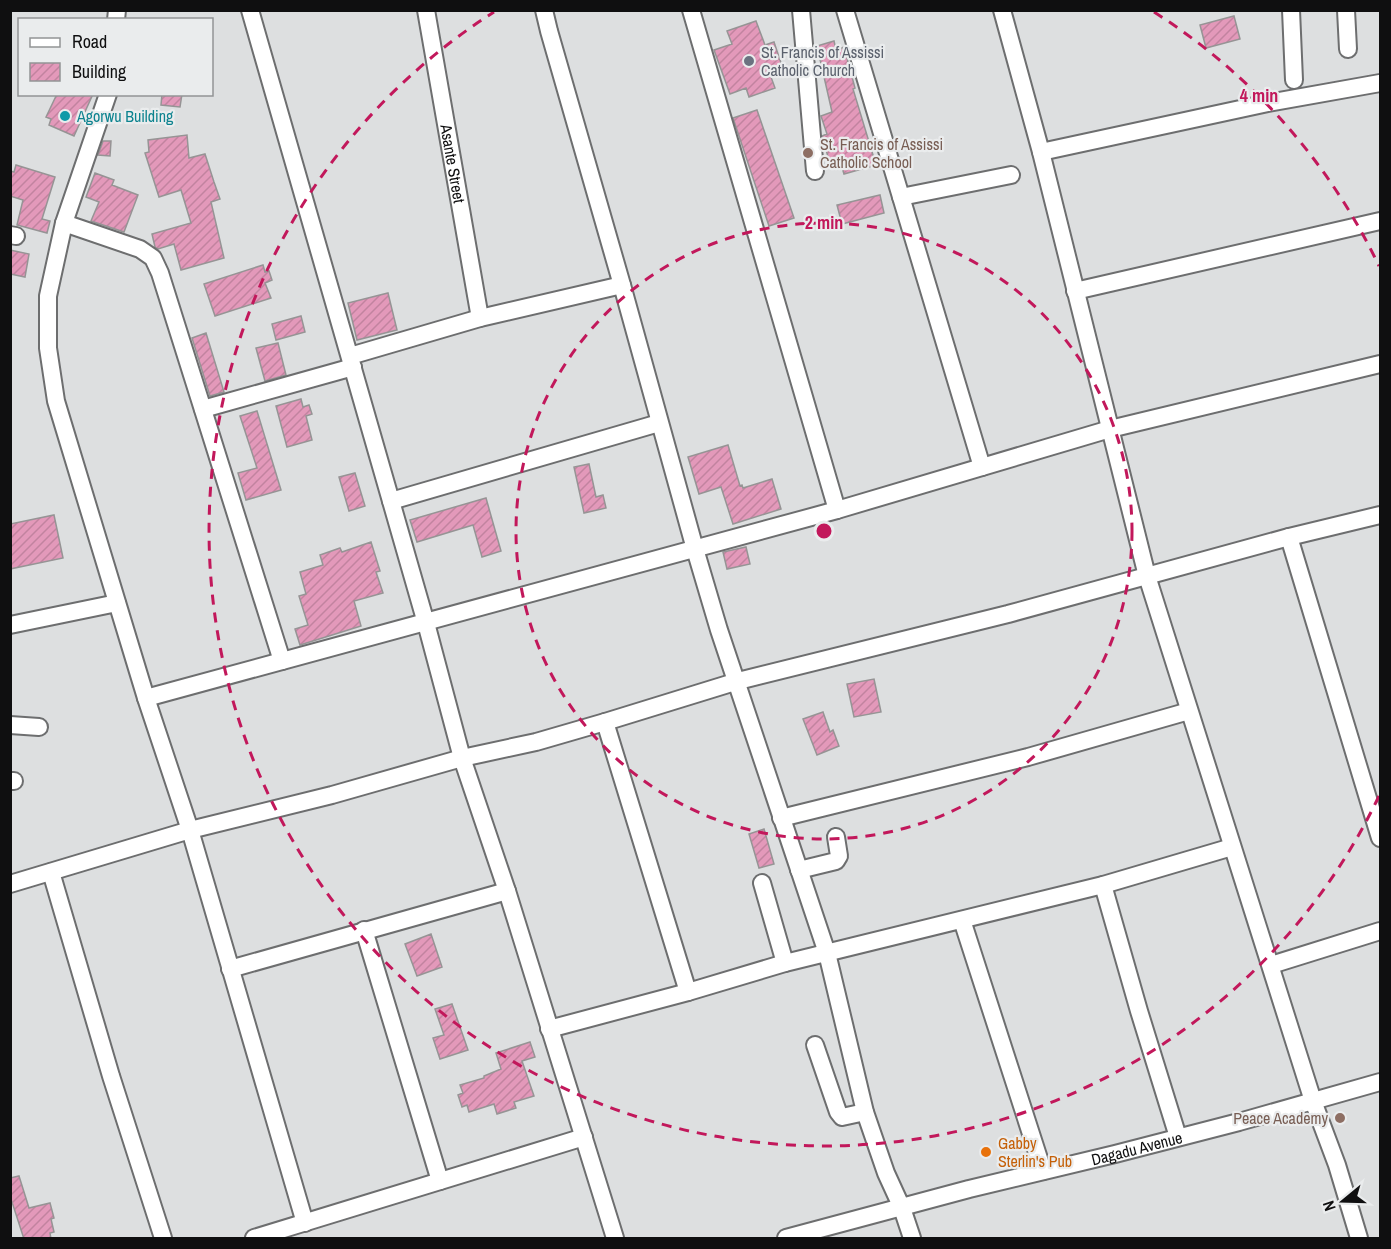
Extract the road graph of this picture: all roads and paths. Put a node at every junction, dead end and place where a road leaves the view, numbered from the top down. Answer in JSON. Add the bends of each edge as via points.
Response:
{"nodes":[{"id":1,"x":250,"y":10,"type":"edge"},
{"id":2,"x":426,"y":10,"type":"edge"},
{"id":3,"x":544,"y":10,"type":"edge"},
{"id":4,"x":691,"y":10,"type":"edge"},
{"id":5,"x":801,"y":10,"type":"edge"},
{"id":6,"x":845,"y":10,"type":"edge"},
{"id":7,"x":1002,"y":10,"type":"edge"},
{"id":8,"x":1291,"y":10,"type":"edge"},
{"id":9,"x":1346,"y":10,"type":"edge"},
{"id":10,"x":1348,"y":49,"type":"dead end"},
{"id":11,"x":1294,"y":80,"type":"dead end"},
{"id":12,"x":1380,"y":83,"type":"edge"},
{"id":13,"x":107,"y":96,"type":"edge"},
{"id":14,"x":1041,"y":152,"type":"junction"},
{"id":15,"x":815,"y":171,"type":"dead end"},
{"id":16,"x":1011,"y":175,"type":"dead end"},
{"id":17,"x":901,"y":197,"type":"junction"},
{"id":18,"x":1380,"y":221,"type":"edge"},
{"id":19,"x":64,"y":223,"type":"junction"},
{"id":20,"x":622,"y":285,"type":"junction"},
{"id":21,"x":1075,"y":291,"type":"junction"},
{"id":22,"x":480,"y":318,"type":"junction"},
{"id":23,"x":352,"y":361,"type":"junction"},
{"id":24,"x":1380,"y":364,"type":"edge"},
{"id":25,"x":203,"y":409,"type":"junction"},
{"id":26,"x":659,"y":423,"type":"junction"},
{"id":27,"x":1110,"y":429,"type":"junction"},
{"id":28,"x":982,"y":467,"type":"junction"},
{"id":29,"x":391,"y":501,"type":"junction"},
{"id":30,"x":837,"y":510,"type":"junction"},
{"id":31,"x":1380,"y":515,"type":"edge"},
{"id":32,"x":1289,"y":537,"type":"junction"},
{"id":33,"x":695,"y":549,"type":"junction"},
{"id":34,"x":1147,"y":576,"type":"junction"},
{"id":35,"x":117,"y":603,"type":"junction"},
{"id":36,"x":426,"y":623,"type":"junction"},
{"id":37,"x":10,"y":625,"type":"edge"},
{"id":38,"x":282,"y":661,"type":"junction"},
{"id":39,"x":738,"y":681,"type":"junction"},
{"id":40,"x":146,"y":698,"type":"junction"},
{"id":41,"x":1189,"y":711,"type":"junction"},
{"id":42,"x":605,"y":722,"type":"junction"},
{"id":43,"x":10,"y":725,"type":"edge"},
{"id":44,"x":39,"y":727,"type":"dead end"},
{"id":45,"x":462,"y":758,"type":"junction"},
{"id":46,"x":781,"y":818,"type":"junction"},
{"id":47,"x":190,"y":830,"type":"junction"},
{"id":48,"x":836,"y":837,"type":"dead end"},
{"id":49,"x":1380,"y":838,"type":"edge"},
{"id":50,"x":1232,"y":847,"type":"junction"},
{"id":51,"x":799,"y":870,"type":"junction"},
{"id":52,"x":51,"y":872,"type":"junction"},
{"id":53,"x":762,"y":883,"type":"dead end"},
{"id":54,"x":10,"y":884,"type":"edge"},
{"id":55,"x":1103,"y":885,"type":"junction"},
{"id":56,"x":507,"y":891,"type":"junction"},
{"id":57,"x":962,"y":920,"type":"junction"},
{"id":58,"x":364,"y":930,"type":"junction"},
{"id":59,"x":1380,"y":931,"type":"edge"},
{"id":60,"x":827,"y":953,"type":"junction"},
{"id":61,"x":785,"y":963,"type":"junction"},
{"id":62,"x":1271,"y":965,"type":"junction"},
{"id":63,"x":230,"y":969,"type":"junction"},
{"id":64,"x":688,"y":992,"type":"junction"},
{"id":65,"x":549,"y":1029,"type":"junction"},
{"id":66,"x":815,"y":1045,"type":"dead end"},
{"id":67,"x":1380,"y":1082,"type":"edge"},
{"id":68,"x":1313,"y":1101,"type":"junction"},
{"id":69,"x":865,"y":1112,"type":"junction"},
{"id":70,"x":584,"y":1137,"type":"junction"},
{"id":71,"x":1178,"y":1137,"type":"junction"},
{"id":72,"x":1043,"y":1171,"type":"junction"},
{"id":73,"x":440,"y":1181,"type":"junction"},
{"id":74,"x":902,"y":1208,"type":"junction"},
{"id":75,"x":305,"y":1222,"type":"junction"},
{"id":76,"x":1356,"y":1238,"type":"edge"},
{"id":77,"x":163,"y":1239,"type":"edge"},
{"id":78,"x":254,"y":1239,"type":"edge"},
{"id":79,"x":615,"y":1239,"type":"edge"},
{"id":80,"x":786,"y":1239,"type":"edge"},
{"id":81,"x":912,"y":1239,"type":"edge"}],
"edges":[{"from":1,"to":23,"type":"street"},
{"from":2,"to":22,"type":"street","name":"Asante Street"},
{"from":3,"to":20,"type":"street"},
{"from":4,"to":30,"type":"street"},
{"from":5,"to":15,"type":"street"},
{"from":6,"to":17,"type":"street"},
{"from":7,"to":14,"type":"street"},
{"from":8,"to":11,"type":"street"},
{"from":9,"to":10,"type":"street"},
{"from":12,"to":14,"type":"street"},
{"from":13,"to":19,"type":"street"},
{"from":14,"to":21,"type":"street"},
{"from":16,"to":17,"type":"street"},
{"from":17,"to":28,"type":"street"},
{"from":18,"to":21,"type":"street"},
{"from":19,"to":25,"type":"street","via":[[140,249],[153,258]]},
{"from":19,"to":35,"type":"street","via":[[48,296],[50,358],[56,401]]},
{"from":20,"to":22,"type":"street"},
{"from":20,"to":26,"type":"street"},
{"from":21,"to":27,"type":"street"},
{"from":22,"to":23,"type":"street"},
{"from":23,"to":25,"type":"street"},
{"from":23,"to":29,"type":"street"},
{"from":24,"to":27,"type":"street"},
{"from":25,"to":38,"type":"street"},
{"from":26,"to":29,"type":"street"},
{"from":26,"to":33,"type":"street"},
{"from":27,"to":28,"type":"street"},
{"from":27,"to":34,"type":"street"},
{"from":28,"to":30,"type":"street"},
{"from":29,"to":36,"type":"street"},
{"from":30,"to":33,"type":"street"},
{"from":31,"to":32,"type":"street"},
{"from":32,"to":34,"type":"street"},
{"from":32,"to":49,"type":"street"},
{"from":33,"to":36,"type":"street"},
{"from":33,"to":39,"type":"street"},
{"from":34,"to":39,"type":"street"},
{"from":34,"to":41,"type":"street"},
{"from":35,"to":37,"type":"street"},
{"from":35,"to":40,"type":"street"},
{"from":36,"to":38,"type":"street"},
{"from":36,"to":45,"type":"street"},
{"from":38,"to":40,"type":"street"},
{"from":39,"to":42,"type":"street"},
{"from":39,"to":46,"type":"street"},
{"from":40,"to":47,"type":"street"},
{"from":41,"to":46,"type":"street","via":[[1028,757]]},
{"from":41,"to":50,"type":"street"},
{"from":42,"to":45,"type":"street"},
{"from":42,"to":64,"type":"street"},
{"from":43,"to":44,"type":"street"},
{"from":45,"to":47,"type":"street"},
{"from":45,"to":56,"type":"street"},
{"from":46,"to":51,"type":"street"},
{"from":47,"to":52,"type":"street"},
{"from":47,"to":63,"type":"street"},
{"from":48,"to":51,"type":"street","via":[[836,861]]},
{"from":50,"to":55,"type":"street"},
{"from":50,"to":62,"type":"street"},
{"from":51,"to":60,"type":"street"},
{"from":52,"to":54,"type":"street"},
{"from":52,"to":77,"type":"street"},
{"from":53,"to":61,"type":"street"},
{"from":55,"to":57,"type":"street"},
{"from":55,"to":71,"type":"street"},
{"from":56,"to":58,"type":"street"},
{"from":56,"to":65,"type":"street"},
{"from":57,"to":60,"type":"street"},
{"from":57,"to":72,"type":"street"},
{"from":58,"to":63,"type":"street"},
{"from":58,"to":73,"type":"street"},
{"from":59,"to":62,"type":"street"},
{"from":60,"to":61,"type":"street"},
{"from":60,"to":69,"type":"street"},
{"from":61,"to":64,"type":"street"},
{"from":62,"to":68,"type":"street"},
{"from":63,"to":75,"type":"street"},
{"from":64,"to":65,"type":"street"},
{"from":65,"to":70,"type":"street"},
{"from":66,"to":69,"type":"street","via":[[838,1112],[846,1118]]},
{"from":67,"to":68,"type":"street","name":"Dagadu Avenue"},
{"from":68,"to":71,"type":"street","name":"Dagadu Avenue"},
{"from":68,"to":76,"type":"street","via":[[1337,1165]]},
{"from":69,"to":74,"type":"street"},
{"from":70,"to":73,"type":"street"},
{"from":70,"to":79,"type":"street"},
{"from":71,"to":72,"type":"street","name":"Dagadu Avenue"},
{"from":72,"to":74,"type":"street","name":"Dagadu Avenue"},
{"from":73,"to":75,"type":"street"},
{"from":74,"to":80,"type":"street","name":"Dagadu Avenue"},
{"from":74,"to":81,"type":"street"},
{"from":75,"to":78,"type":"street"}]}
